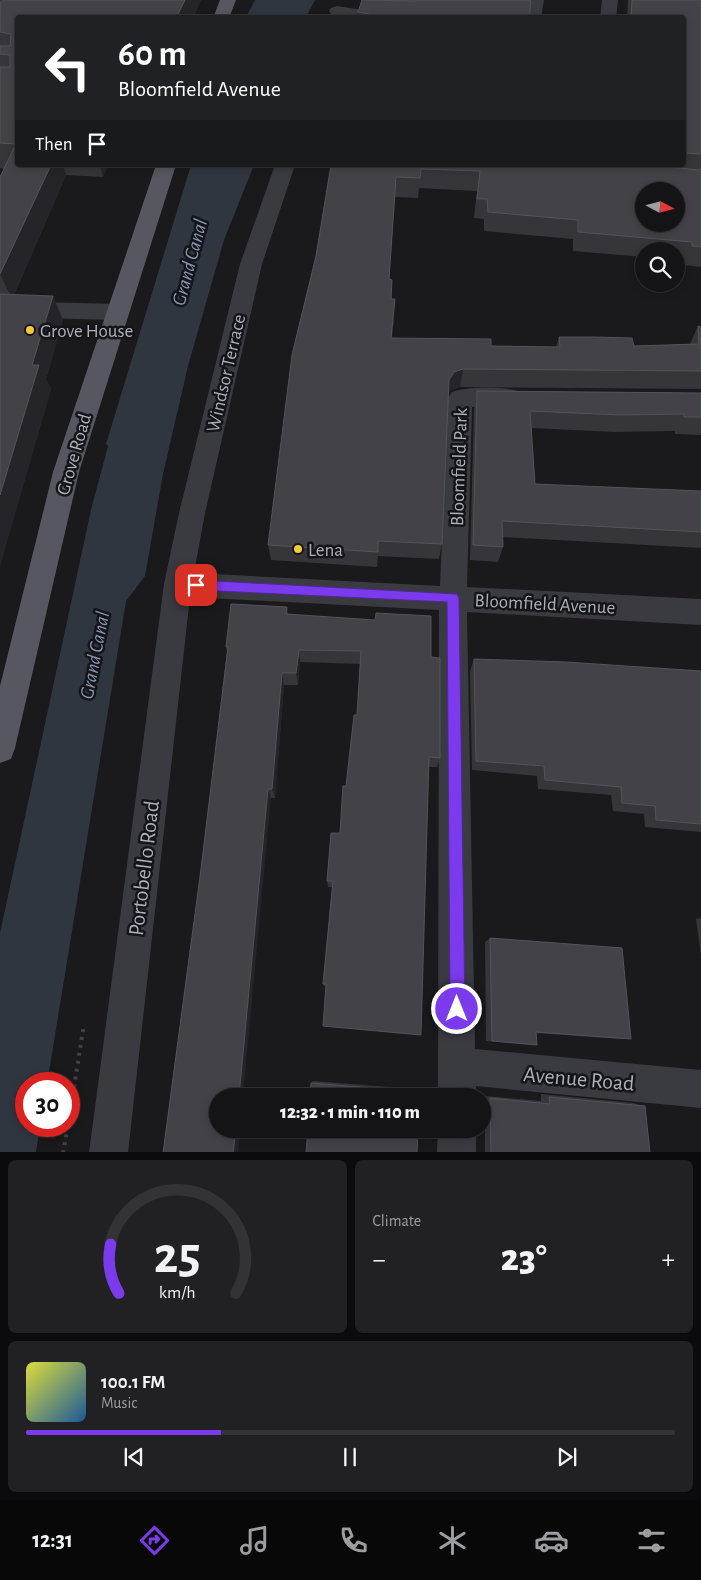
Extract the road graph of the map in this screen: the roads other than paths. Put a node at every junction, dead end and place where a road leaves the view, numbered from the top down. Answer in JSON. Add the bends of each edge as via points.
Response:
{"nodes":[{"id":1,"x":228,"y":0,"type":"edge"},
{"id":2,"x":536,"y":0,"type":"edge"},
{"id":3,"x":610,"y":0,"type":"edge"},
{"id":4,"x":338,"y":10,"type":"edge"},
{"id":5,"x":363,"y":14,"type":"edge"},
{"id":6,"x":222,"y":15,"type":"edge"},
{"id":7,"x":534,"y":15,"type":"edge"},
{"id":8,"x":608,"y":15,"type":"edge"},
{"id":9,"x":165,"y":167,"type":"edge"},
{"id":10,"x":283,"y":167,"type":"edge"},
{"id":11,"x":0,"y":309,"type":"edge"},
{"id":12,"x":117,"y":312,"type":"junction"},
{"id":13,"x":536,"y":399,"type":"edge"},
{"id":14,"x":178,"y":584,"type":"junction"},
{"id":15,"x":453,"y":598,"type":"junction"},
{"id":16,"x":701,"y":612,"type":"edge"},
{"id":17,"x":1,"y":739,"type":"edge"},
{"id":18,"x":458,"y":1081,"type":"edge"},
{"id":19,"x":701,"y":1089,"type":"edge"},
{"id":20,"x":457,"y":1138,"type":"edge"},
{"id":21,"x":108,"y":1152,"type":"edge"},
{"id":22,"x":456,"y":1152,"type":"edge"}],
"edges":[{"from":1,"to":6,"type":"main road"},
{"from":2,"to":7,"type":"street"},
{"from":3,"to":8,"type":"street"},
{"from":4,"to":5,"type":"street"},
{"from":9,"to":12,"type":"main road","name":"Grove Road"},
{"from":10,"to":14,"type":"street","name":"Windsor Terrace","via":[[251,264]]},
{"from":11,"to":12,"type":"street"},
{"from":12,"to":17,"type":"main road","name":"Grove Road","via":[[66,472]]},
{"from":13,"to":15,"type":"street","name":"Bloomfield Park","via":[[460,398]]},
{"from":14,"to":15,"type":"street","name":"Bloomfield Avenue"},
{"from":14,"to":21,"type":"street","name":"Portobello Road"},
{"from":15,"to":16,"type":"street","name":"Bloomfield Avenue"},
{"from":15,"to":18,"type":"street"},
{"from":18,"to":19,"type":"street","name":"Avenue Road"},
{"from":20,"to":22,"type":"street"}]}
